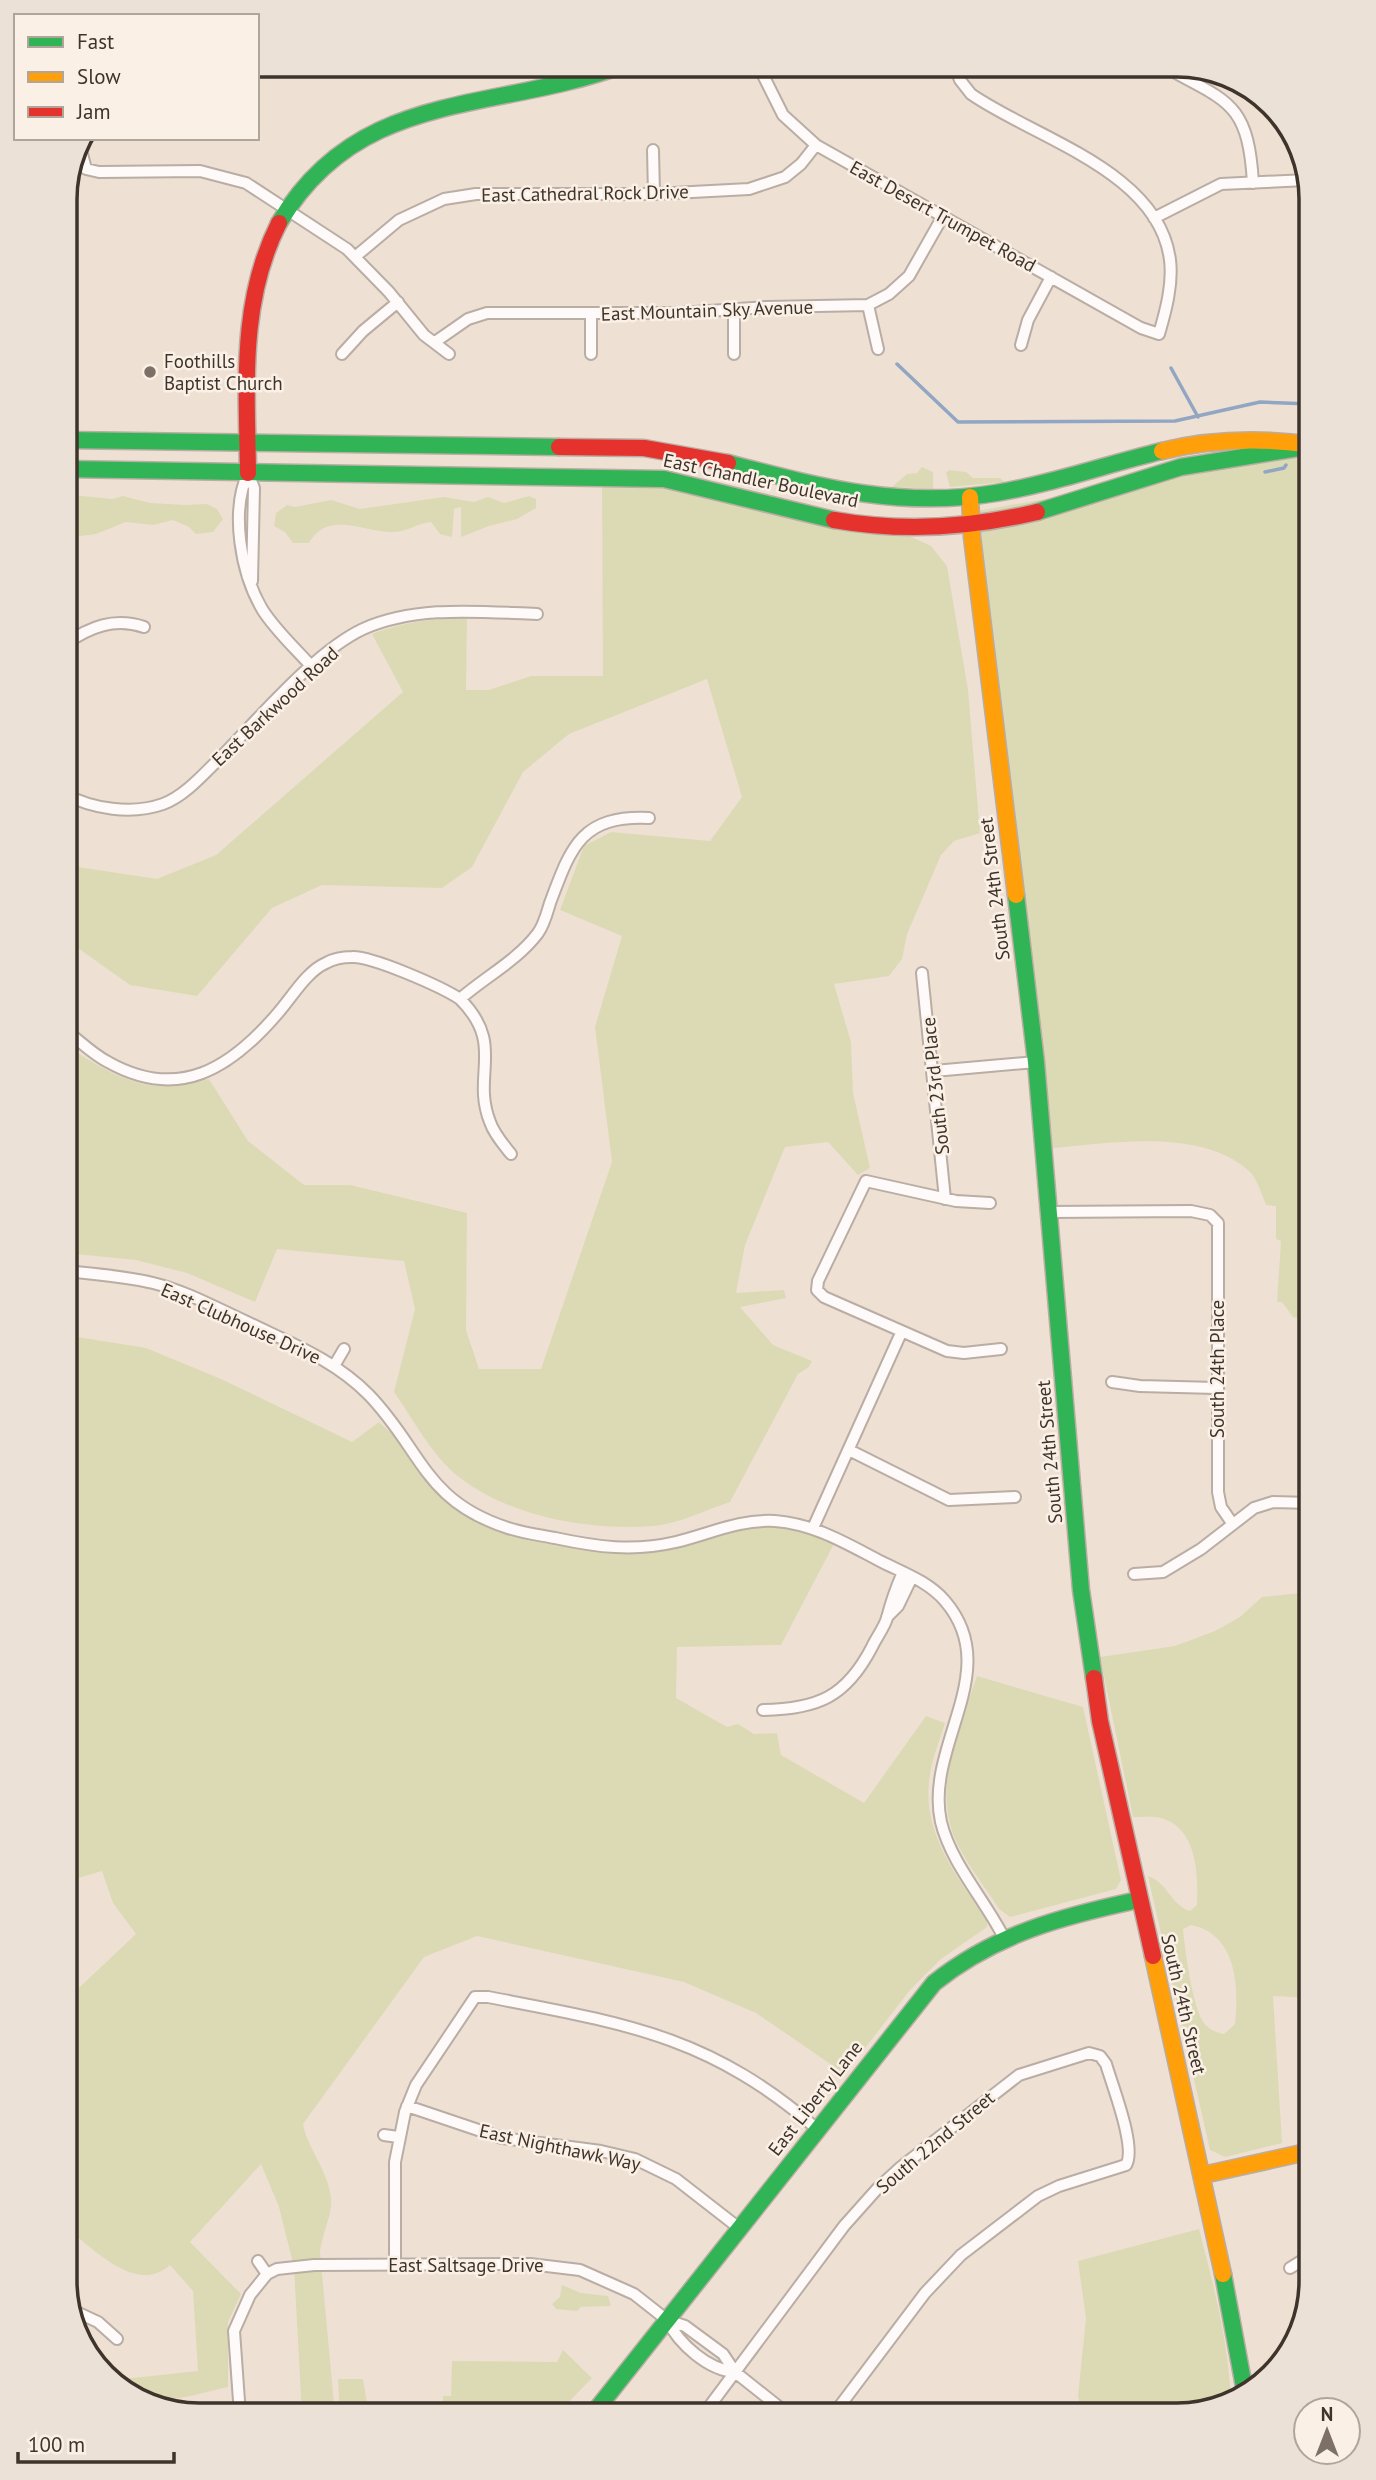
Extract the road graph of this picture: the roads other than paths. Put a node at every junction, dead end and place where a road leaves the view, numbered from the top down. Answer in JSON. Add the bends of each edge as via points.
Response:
{"nodes":[{"id":1,"x":587,"y":77,"type":"edge"},
{"id":2,"x":764,"y":77,"type":"edge"},
{"id":3,"x":959,"y":77,"type":"edge"},
{"id":4,"x":1182,"y":77,"type":"edge"},
{"id":5,"x":816,"y":145,"type":"junction"},
{"id":6,"x":653,"y":150,"type":"dead end"},
{"id":7,"x":84,"y":160,"type":"edge"},
{"id":8,"x":1297,"y":181,"type":"edge"},
{"id":9,"x":1253,"y":183,"type":"junction"},
{"id":10,"x":654,"y":194,"type":"junction"},
{"id":11,"x":289,"y":209,"type":"junction"},
{"id":12,"x":943,"y":216,"type":"junction"},
{"id":13,"x":1154,"y":218,"type":"junction"},
{"id":14,"x":356,"y":256,"type":"junction"},
{"id":15,"x":1051,"y":277,"type":"junction"},
{"id":16,"x":398,"y":302,"type":"junction"},
{"id":17,"x":868,"y":305,"type":"junction"},
{"id":18,"x":734,"y":309,"type":"junction"},
{"id":19,"x":591,"y":314,"type":"junction"},
{"id":20,"x":435,"y":342,"type":"junction"},
{"id":21,"x":1021,"y":345,"type":"dead end"},
{"id":22,"x":878,"y":349,"type":"dead end"},
{"id":23,"x":342,"y":354,"type":"dead end"},
{"id":24,"x":449,"y":354,"type":"dead end"},
{"id":25,"x":592,"y":354,"type":"dead end"},
{"id":26,"x":734,"y":354,"type":"dead end"},
{"id":27,"x":77,"y":440,"type":"edge"},
{"id":28,"x":248,"y":443,"type":"junction"},
{"id":29,"x":1299,"y":443,"type":"edge"},
{"id":30,"x":1299,"y":449,"type":"edge"},
{"id":31,"x":77,"y":470,"type":"edge"},
{"id":32,"x":248,"y":473,"type":"junction"},
{"id":33,"x":970,"y":497,"type":"junction"},
{"id":34,"x":972,"y":523,"type":"junction"},
{"id":35,"x":537,"y":614,"type":"dead end"},
{"id":36,"x":144,"y":627,"type":"dead end"},
{"id":37,"x":77,"y":638,"type":"edge"},
{"id":38,"x":312,"y":667,"type":"junction"},
{"id":39,"x":77,"y":801,"type":"edge"},
{"id":40,"x":649,"y":818,"type":"dead end"},
{"id":41,"x":922,"y":973,"type":"dead end"},
{"id":42,"x":460,"y":999,"type":"junction"},
{"id":43,"x":77,"y":1039,"type":"edge"},
{"id":44,"x":1036,"y":1062,"type":"junction"},
{"id":45,"x":934,"y":1072,"type":"junction"},
{"id":46,"x":511,"y":1154,"type":"dead end"},
{"id":47,"x":945,"y":1199,"type":"junction"},
{"id":48,"x":990,"y":1203,"type":"dead end"},
{"id":49,"x":1048,"y":1212,"type":"junction"},
{"id":50,"x":77,"y":1272,"type":"edge"},
{"id":51,"x":901,"y":1333,"type":"junction"},
{"id":52,"x":344,"y":1349,"type":"dead end"},
{"id":53,"x":1001,"y":1349,"type":"dead end"},
{"id":54,"x":334,"y":1366,"type":"junction"},
{"id":55,"x":1112,"y":1382,"type":"dead end"},
{"id":56,"x":1216,"y":1388,"type":"junction"},
{"id":57,"x":849,"y":1450,"type":"junction"},
{"id":58,"x":1015,"y":1497,"type":"dead end"},
{"id":59,"x":1299,"y":1503,"type":"edge"},
{"id":60,"x":1231,"y":1523,"type":"junction"},
{"id":61,"x":813,"y":1528,"type":"junction"},
{"id":62,"x":1135,"y":1574,"type":"dead end"},
{"id":63,"x":908,"y":1575,"type":"junction"},
{"id":64,"x":763,"y":1710,"type":"dead end"},
{"id":65,"x":1138,"y":1900,"type":"junction"},
{"id":66,"x":1003,"y":1936,"type":"junction"},
{"id":67,"x":407,"y":2106,"type":"junction"},
{"id":68,"x":817,"y":2129,"type":"junction"},
{"id":69,"x":384,"y":2134,"type":"dead end"},
{"id":70,"x":398,"y":2137,"type":"junction"},
{"id":71,"x":1299,"y":2154,"type":"edge"},
{"id":72,"x":1203,"y":2175,"type":"junction"},
{"id":73,"x":738,"y":2228,"type":"junction"},
{"id":74,"x":258,"y":2261,"type":"dead end"},
{"id":75,"x":1299,"y":2262,"type":"edge"},
{"id":76,"x":395,"y":2265,"type":"junction"},
{"id":77,"x":1290,"y":2268,"type":"dead end"},
{"id":78,"x":267,"y":2274,"type":"junction"},
{"id":79,"x":82,"y":2314,"type":"edge"},
{"id":80,"x":667,"y":2320,"type":"junction"},
{"id":81,"x":117,"y":2339,"type":"dead end"},
{"id":82,"x":711,"y":2345,"type":"junction"},
{"id":83,"x":702,"y":2357,"type":"junction"},
{"id":84,"x":735,"y":2372,"type":"junction"},
{"id":85,"x":1243,"y":2384,"type":"edge"},
{"id":86,"x":239,"y":2403,"type":"edge"},
{"id":87,"x":601,"y":2403,"type":"edge"},
{"id":88,"x":712,"y":2403,"type":"edge"},
{"id":89,"x":774,"y":2403,"type":"edge"},
{"id":90,"x":842,"y":2403,"type":"edge"}],
"edges":[{"from":1,"to":11,"type":"street","via":[[393,122],[335,158]]},
{"from":2,"to":5,"type":"street","name":"East Desert Trumpet Road","via":[[783,115]]},
{"from":3,"to":13,"type":"street","via":[[971,94],[1125,183]]},
{"from":4,"to":9,"type":"street","via":[[1239,114]]},
{"from":5,"to":10,"type":"street","name":"East Cathedral Rock Drive","via":[[794,171],[762,186]]},
{"from":5,"to":12,"type":"street","name":"East Desert Trumpet Road"},
{"from":6,"to":10,"type":"street"},
{"from":7,"to":11,"type":"street","via":[[86,169],[99,172],[214,173],[246,183]]},
{"from":8,"to":9,"type":"street"},
{"from":9,"to":13,"type":"street","via":[[1212,187]]},
{"from":10,"to":14,"type":"street","name":"East Cathedral Rock Drive","via":[[499,194],[444,199],[398,220]]},
{"from":11,"to":14,"type":"street"},
{"from":11,"to":28,"type":"street","via":[[262,261],[252,300]]},
{"from":12,"to":15,"type":"street","name":"East Desert Trumpet Road"},
{"from":12,"to":17,"type":"street","via":[[909,276]]},
{"from":13,"to":15,"type":"street","name":"East Desert Trumpet Road","via":[[1170,258],[1168,298],[1159,334]]},
{"from":14,"to":16,"type":"street"},
{"from":15,"to":21,"type":"street","via":[[1028,320]]},
{"from":16,"to":20,"type":"street"},
{"from":16,"to":23,"type":"street"},
{"from":17,"to":18,"type":"street","name":"East Mountain Sky Avenue"},
{"from":17,"to":22,"type":"street"},
{"from":18,"to":19,"type":"street","name":"East Mountain Sky Avenue"},
{"from":18,"to":26,"type":"street"},
{"from":19,"to":20,"type":"street","name":"East Mountain Sky Avenue","via":[[477,315]]},
{"from":19,"to":25,"type":"street"},
{"from":20,"to":24,"type":"street"},
{"from":27,"to":28,"type":"street","name":"East Chandler Boulevard"},
{"from":28,"to":32,"type":"street"},
{"from":28,"to":33,"type":"street","name":"East Chandler Boulevard","via":[[644,448],[722,460],[842,492],[904,498]]},
{"from":29,"to":33,"type":"street","name":"East Chandler Boulevard","via":[[1274,438],[1219,441]]},
{"from":30,"to":34,"type":"street","name":"East Chandler Boulevard","via":[[1207,461],[1045,510]]},
{"from":31,"to":32,"type":"street","name":"East Chandler Boulevard"},
{"from":32,"to":34,"type":"street","name":"East Chandler Boulevard","via":[[664,479],[839,521],[904,527]]},
{"from":32,"to":38,"type":"street","via":[[241,489],[242,560],[262,609]]},
{"from":33,"to":34,"type":"street","name":"South 24th Street"},
{"from":34,"to":44,"type":"street","name":"South 24th Street"},
{"from":35,"to":38,"type":"street","name":"East Barkwood Road","via":[[457,611],[392,619],[347,638]]},
{"from":36,"to":37,"type":"street","via":[[126,621],[106,623]]},
{"from":38,"to":39,"type":"street","name":"East Barkwood Road","via":[[196,782],[163,804],[122,810]]},
{"from":40,"to":42,"type":"street","via":[[622,817],[579,840],[568,854],[540,930]]},
{"from":41,"to":45,"type":"street","name":"South 23rd Place"},
{"from":42,"to":43,"type":"street","via":[[353,956],[333,960],[312,973],[240,1054],[202,1073],[181,1078],[136,1075],[106,1061]]},
{"from":42,"to":46,"type":"street","via":[[481,1026],[489,1122]]},
{"from":44,"to":45,"type":"street"},
{"from":44,"to":49,"type":"street","name":"South 24th Street"},
{"from":45,"to":47,"type":"street","name":"South 23rd Place"},
{"from":47,"to":48,"type":"street"},
{"from":47,"to":51,"type":"street","via":[[866,1181],[818,1281],[817,1290],[824,1297]]},
{"from":49,"to":56,"type":"street","name":"South 24th Place","via":[[1191,1211],[1210,1215],[1218,1223]]},
{"from":49,"to":65,"type":"street","name":"South 24th Street","via":[[1087,1640]]},
{"from":50,"to":54,"type":"street","name":"East Clubhouse Drive","via":[[177,1290]]},
{"from":51,"to":53,"type":"street","via":[[947,1351]]},
{"from":51,"to":57,"type":"street"},
{"from":52,"to":54,"type":"street","name":"East Clubhouse Drive"},
{"from":54,"to":61,"type":"street","name":"East Clubhouse Drive","via":[[378,1406],[440,1489],[462,1507],[511,1530],[627,1550],[737,1523],[772,1521]]},
{"from":55,"to":56,"type":"street"},
{"from":56,"to":60,"type":"street","name":"South 24th Place","via":[[1218,1492]]},
{"from":57,"to":58,"type":"street","via":[[949,1500]]},
{"from":57,"to":61,"type":"street"},
{"from":59,"to":60,"type":"street","via":[[1273,1502]]},
{"from":60,"to":62,"type":"street","via":[[1201,1549],[1163,1572]]},
{"from":61,"to":63,"type":"street","name":"East Clubhouse Drive"},
{"from":63,"to":64,"type":"street","via":[[855,1675],[834,1694],[798,1709]]},
{"from":63,"to":66,"type":"street","name":"East Clubhouse Drive","via":[[947,1602],[969,1647],[969,1673],[939,1783],[942,1822],[963,1869]]},
{"from":65,"to":66,"type":"street","name":"East Liberty Lane"},
{"from":65,"to":72,"type":"street","name":"South 24th Street"},
{"from":66,"to":68,"type":"street","name":"East Liberty Lane","via":[[957,1963],[934,1983]]},
{"from":67,"to":68,"type":"street","via":[[475,1997],[538,2006],[661,2035],[710,2054]]},
{"from":67,"to":70,"type":"street"},
{"from":67,"to":73,"type":"street","name":"East Nighthawk Way","via":[[502,2138],[635,2159],[676,2179]]},
{"from":68,"to":73,"type":"street","name":"East Liberty Lane"},
{"from":69,"to":70,"type":"street"},
{"from":70,"to":76,"type":"street"},
{"from":71,"to":72,"type":"street"},
{"from":72,"to":85,"type":"street","name":"South 24th Street"},
{"from":73,"to":80,"type":"street","name":"East Liberty Lane"},
{"from":74,"to":78,"type":"street"},
{"from":75,"to":77,"type":"street"},
{"from":76,"to":78,"type":"street","name":"East Saltsage Drive","via":[[314,2265]]},
{"from":76,"to":80,"type":"street","name":"East Saltsage Drive","via":[[565,2267],[598,2276]]},
{"from":78,"to":86,"type":"street","via":[[250,2295],[234,2332]]},
{"from":79,"to":81,"type":"street"},
{"from":80,"to":82,"type":"street","name":"East Saltsage Drive","via":[[685,2326]]},
{"from":80,"to":83,"type":"street","name":"East Saltsage Drive","via":[[675,2336]]},
{"from":80,"to":87,"type":"street","name":"East Liberty Lane"},
{"from":82,"to":83,"type":"street"},
{"from":82,"to":84,"type":"street","name":"East Saltsage Drive","via":[[730,2361]]},
{"from":83,"to":84,"type":"street","name":"East Saltsage Drive","via":[[720,2371]]},
{"from":84,"to":88,"type":"street","name":"South 22nd Street"},
{"from":84,"to":89,"type":"street","name":"East Saltsage Drive"},
{"from":84,"to":90,"type":"street","name":"South 22nd Street","via":[[844,2226],[901,2167],[1019,2075],[1082,2054],[1100,2056],[1130,2158],[1126,2165],[1038,2196],[961,2255],[925,2292]]}]}
